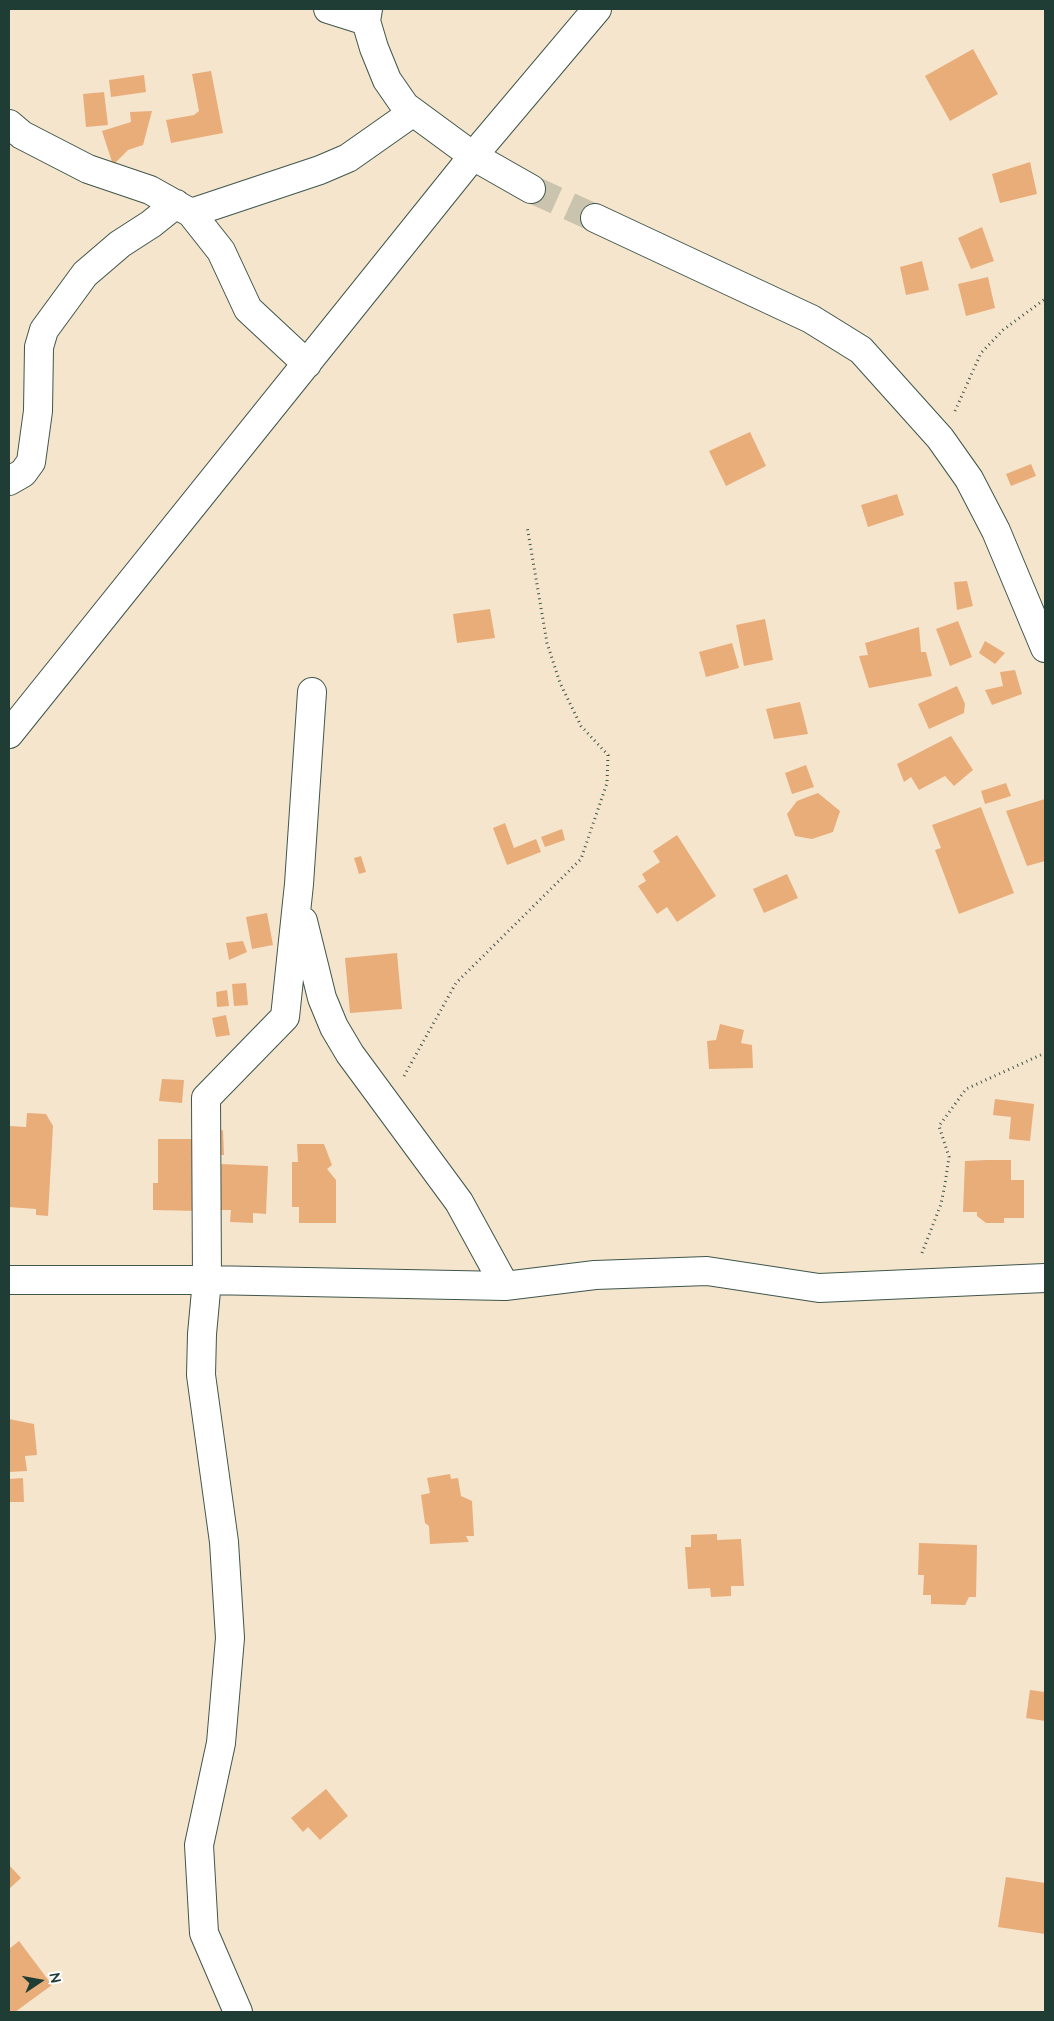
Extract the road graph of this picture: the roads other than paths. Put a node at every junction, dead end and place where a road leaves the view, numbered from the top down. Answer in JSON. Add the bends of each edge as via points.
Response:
{"nodes":[{"id":1,"x":328,"y":9,"type":"edge"},
{"id":2,"x":597,"y":9,"type":"edge"},
{"id":3,"x":367,"y":15,"type":"edge"},
{"id":4,"x":412,"y":113,"type":"junction"},
{"id":5,"x":9,"y":124,"type":"edge"},
{"id":6,"x":474,"y":156,"type":"junction"},
{"id":7,"x":531,"y":189,"type":"tunnel mouth"},
{"id":8,"x":183,"y":208,"type":"junction"},
{"id":9,"x":595,"y":218,"type":"tunnel mouth"},
{"id":10,"x":307,"y":364,"type":"junction"},
{"id":11,"x":9,"y":481,"type":"edge"},
{"id":12,"x":1045,"y":648,"type":"edge"},
{"id":13,"x":312,"y":692,"type":"dead end"},
{"id":14,"x":9,"y":734,"type":"edge"},
{"id":15,"x":299,"y":884,"type":"junction"},
{"id":16,"x":1045,"y":1278,"type":"edge"},
{"id":17,"x":9,"y":1280,"type":"edge"},
{"id":18,"x":207,"y":1280,"type":"junction"},
{"id":19,"x":505,"y":1286,"type":"junction"},
{"id":20,"x":238,"y":2012,"type":"edge"}],
"edges":[{"from":1,"to":3,"type":"street"},
{"from":2,"to":6,"type":"street"},
{"from":3,"to":4,"type":"street","via":[[374,48],[387,80]]},
{"from":4,"to":6,"type":"street"},
{"from":4,"to":8,"type":"street","via":[[348,158],[320,170]]},
{"from":5,"to":8,"type":"street","via":[[22,135],[88,168],[150,190]]},
{"from":6,"to":7,"type":"street"},
{"from":6,"to":10,"type":"street"},
{"from":8,"to":10,"type":"street","via":[[221,251],[248,309]]},
{"from":8,"to":11,"type":"street","via":[[120,244],[84,274],[44,330],[39,347],[38,412],[31,462],[23,473]]},
{"from":9,"to":12,"type":"street","via":[[811,319],[861,350],[940,438],[969,479],[996,531]]},
{"from":10,"to":14,"type":"street"},
{"from":13,"to":15,"type":"street"},
{"from":15,"to":18,"type":"street","via":[[285,1017],[206,1098]]},
{"from":15,"to":19,"type":"street","via":[[303,922],[322,998],[334,1027],[350,1054],[459,1202]]},
{"from":16,"to":19,"type":"street","via":[[819,1288],[707,1271],[595,1275]]},
{"from":17,"to":18,"type":"street"},
{"from":18,"to":19,"type":"street"},
{"from":18,"to":20,"type":"street","via":[[201,1375],[224,1542],[230,1638],[221,1743],[199,1845],[204,1933]]}]}
